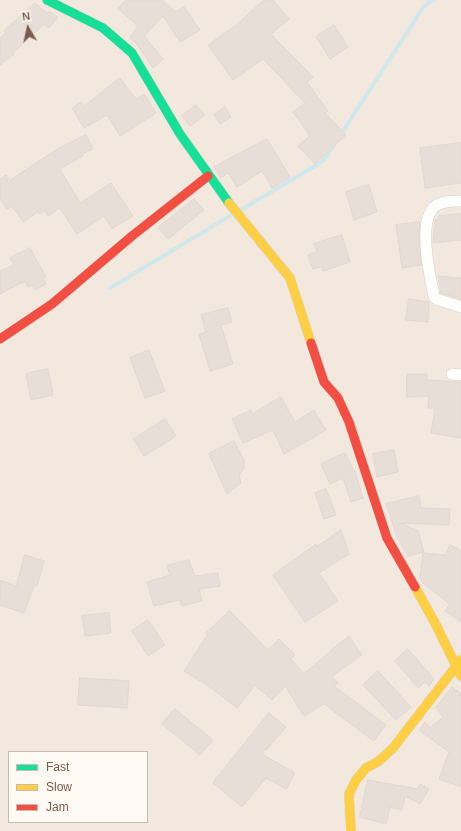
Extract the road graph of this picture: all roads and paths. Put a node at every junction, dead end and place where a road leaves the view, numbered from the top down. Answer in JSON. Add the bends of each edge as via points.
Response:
{"nodes":[{"id":1,"x":47,"y":0,"type":"edge"},
{"id":2,"x":208,"y":176,"type":"junction"},
{"id":3,"x":461,"y":201,"type":"edge"},
{"id":4,"x":461,"y":307,"type":"edge"},
{"id":5,"x":0,"y":339,"type":"edge"},
{"id":6,"x":458,"y":663,"type":"edge"},
{"id":7,"x":461,"y":676,"type":"edge"},
{"id":8,"x":351,"y":831,"type":"edge"}],
"edges":[{"from":1,"to":2,"type":"street","via":[[88,18],[123,41]]},
{"from":2,"to":5,"type":"street","via":[[64,295],[26,324]]},
{"from":2,"to":6,"type":"street","via":[[240,219],[290,278],[320,373],[324,382],[338,398],[349,422],[387,538]]},
{"from":3,"to":4,"type":"street","via":[[437,204],[426,218],[425,231],[434,296],[436,299]]},
{"from":6,"to":7,"type":"street"},
{"from":6,"to":8,"type":"street","via":[[393,748],[379,761],[366,768],[356,780],[349,794]]}]}
